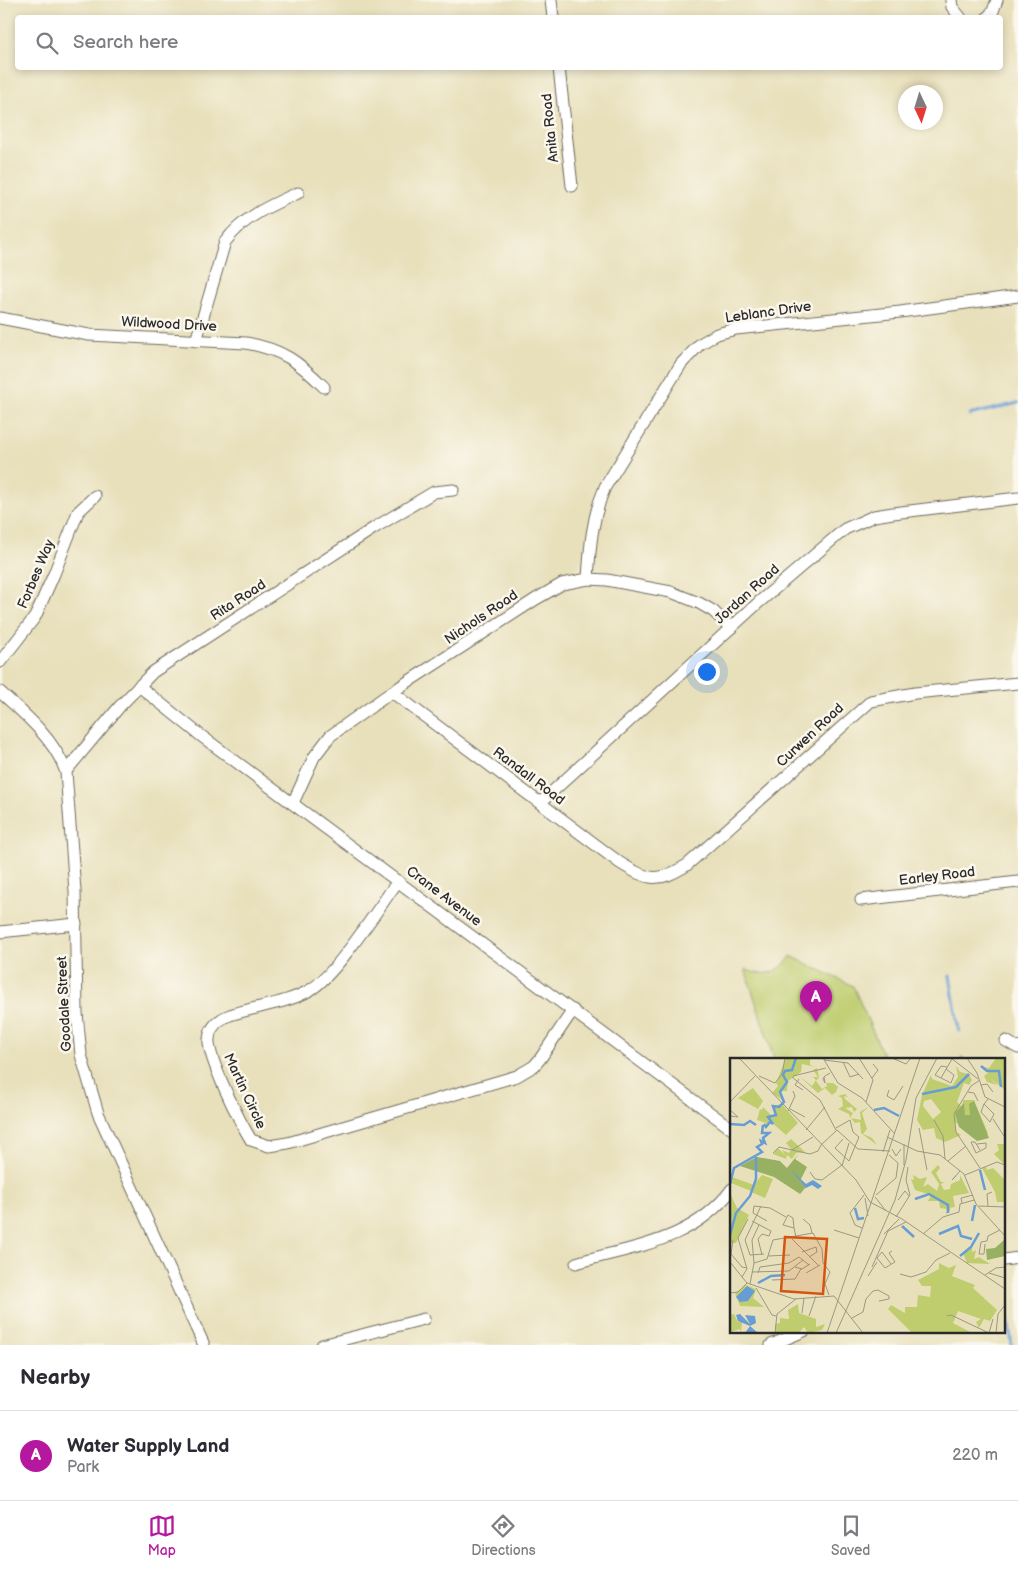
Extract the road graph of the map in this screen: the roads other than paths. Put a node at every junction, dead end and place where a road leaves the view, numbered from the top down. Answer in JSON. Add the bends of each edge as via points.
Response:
{"nodes":[{"id":1,"x":551,"y":0,"type":"edge"},
{"id":2,"x":951,"y":0,"type":"edge"},
{"id":3,"x":997,"y":0,"type":"edge"},
{"id":4,"x":553,"y":15,"type":"edge"},
{"id":5,"x":959,"y":15,"type":"edge"},
{"id":6,"x":990,"y":15,"type":"edge"},
{"id":7,"x":559,"y":70,"type":"edge"},
{"id":8,"x":572,"y":186,"type":"dead end"},
{"id":9,"x":298,"y":193,"type":"dead end"},
{"id":10,"x":1018,"y":296,"type":"edge"},
{"id":11,"x":0,"y":318,"type":"edge"},
{"id":12,"x":196,"y":341,"type":"junction"},
{"id":13,"x":324,"y":387,"type":"dead end"},
{"id":14,"x":453,"y":490,"type":"dead end"},
{"id":15,"x":95,"y":496,"type":"dead end"},
{"id":16,"x":1018,"y":498,"type":"edge"},
{"id":17,"x":588,"y":579,"type":"junction"},
{"id":18,"x":731,"y":628,"type":"junction"},
{"id":19,"x":0,"y":662,"type":"edge"},
{"id":20,"x":1018,"y":683,"type":"edge"},
{"id":21,"x":139,"y":686,"type":"junction"},
{"id":22,"x":0,"y":692,"type":"edge"},
{"id":23,"x":392,"y":692,"type":"junction"},
{"id":24,"x":66,"y":771,"type":"junction"},
{"id":25,"x":293,"y":802,"type":"junction"},
{"id":26,"x":540,"y":803,"type":"junction"},
{"id":27,"x":652,"y":878,"type":"joint"},
{"id":28,"x":398,"y":881,"type":"junction"},
{"id":29,"x":1018,"y":882,"type":"edge"},
{"id":30,"x":861,"y":900,"type":"dead end"},
{"id":31,"x":76,"y":924,"type":"junction"},
{"id":32,"x":0,"y":932,"type":"edge"},
{"id":33,"x":573,"y":1010,"type":"junction"},
{"id":34,"x":1006,"y":1041,"type":"dead end"},
{"id":35,"x":1018,"y":1048,"type":"edge"},
{"id":36,"x":730,"y":1128,"type":"edge"},
{"id":37,"x":730,"y":1191,"type":"edge"},
{"id":38,"x":576,"y":1263,"type":"dead end"},
{"id":39,"x":424,"y":1319,"type":"dead end"},
{"id":40,"x":802,"y":1332,"type":"edge"},
{"id":41,"x":204,"y":1345,"type":"edge"},
{"id":42,"x":322,"y":1345,"type":"edge"},
{"id":43,"x":771,"y":1345,"type":"edge"}],
"edges":[{"from":1,"to":4,"type":"street"},
{"from":2,"to":5,"type":"street"},
{"from":3,"to":6,"type":"street"},
{"from":7,"to":8,"type":"street","name":"Anita Road"},
{"from":9,"to":12,"type":"street","via":[[260,210],[231,233],[225,242]]},
{"from":10,"to":17,"type":"street","name":"Leblanc Drive","via":[[736,329],[717,334],[700,344],[681,364],[597,505],[591,533]]},
{"from":11,"to":12,"type":"street","name":"Wildwood Drive","via":[[89,335]]},
{"from":12,"to":13,"type":"street","name":"Wildwood Drive","via":[[269,347],[302,366]]},
{"from":14,"to":21,"type":"street","name":"Rita Road","via":[[434,492],[374,528],[153,672]]},
{"from":15,"to":19,"type":"street","name":"Forbes Way","via":[[78,512],[35,617]]},
{"from":16,"to":18,"type":"street","name":"Jordan Road","via":[[893,512],[859,522],[845,529]]},
{"from":17,"to":18,"type":"street","name":"Nichols Road","via":[[643,586],[685,597],[713,611]]},
{"from":17,"to":23,"type":"street","name":"Nichols Road","via":[[562,584]]},
{"from":18,"to":26,"type":"street","name":"Jordan Road"},
{"from":20,"to":27,"type":"street","name":"Curwen Road","via":[[871,701],[687,865],[670,876]]},
{"from":21,"to":24,"type":"street","name":"Rita Road"},
{"from":21,"to":25,"type":"street","name":"Crane Avenue"},
{"from":22,"to":24,"type":"street","name":"Goodale Street","via":[[33,722],[62,760]]},
{"from":23,"to":25,"type":"street","name":"Nichols Road","via":[[322,744]]},
{"from":23,"to":26,"type":"street","name":"Randall Road"},
{"from":24,"to":31,"type":"street","name":"Goodale Street"},
{"from":25,"to":28,"type":"street","name":"Crane Avenue"},
{"from":26,"to":27,"type":"street","name":"Randall Road","via":[[620,863]]},
{"from":28,"to":33,"type":"street","name":"Crane Avenue"},
{"from":28,"to":33,"type":"street","name":"Martin Circle","via":[[337,963],[311,990],[230,1015],[219,1021],[210,1032],[213,1061],[251,1140],[270,1146],[288,1143],[517,1076],[540,1059]]},
{"from":29,"to":30,"type":"street","name":"Earley Road"},
{"from":31,"to":32,"type":"street"},
{"from":31,"to":41,"type":"street","name":"Goodale Street","via":[[77,1013],[81,1055],[88,1082],[98,1113]]},
{"from":33,"to":36,"type":"street","name":"Crane Avenue"},
{"from":34,"to":35,"type":"street"},
{"from":37,"to":38,"type":"street","via":[[712,1212],[690,1228]]},
{"from":39,"to":42,"type":"street"},
{"from":40,"to":43,"type":"street"}]}
